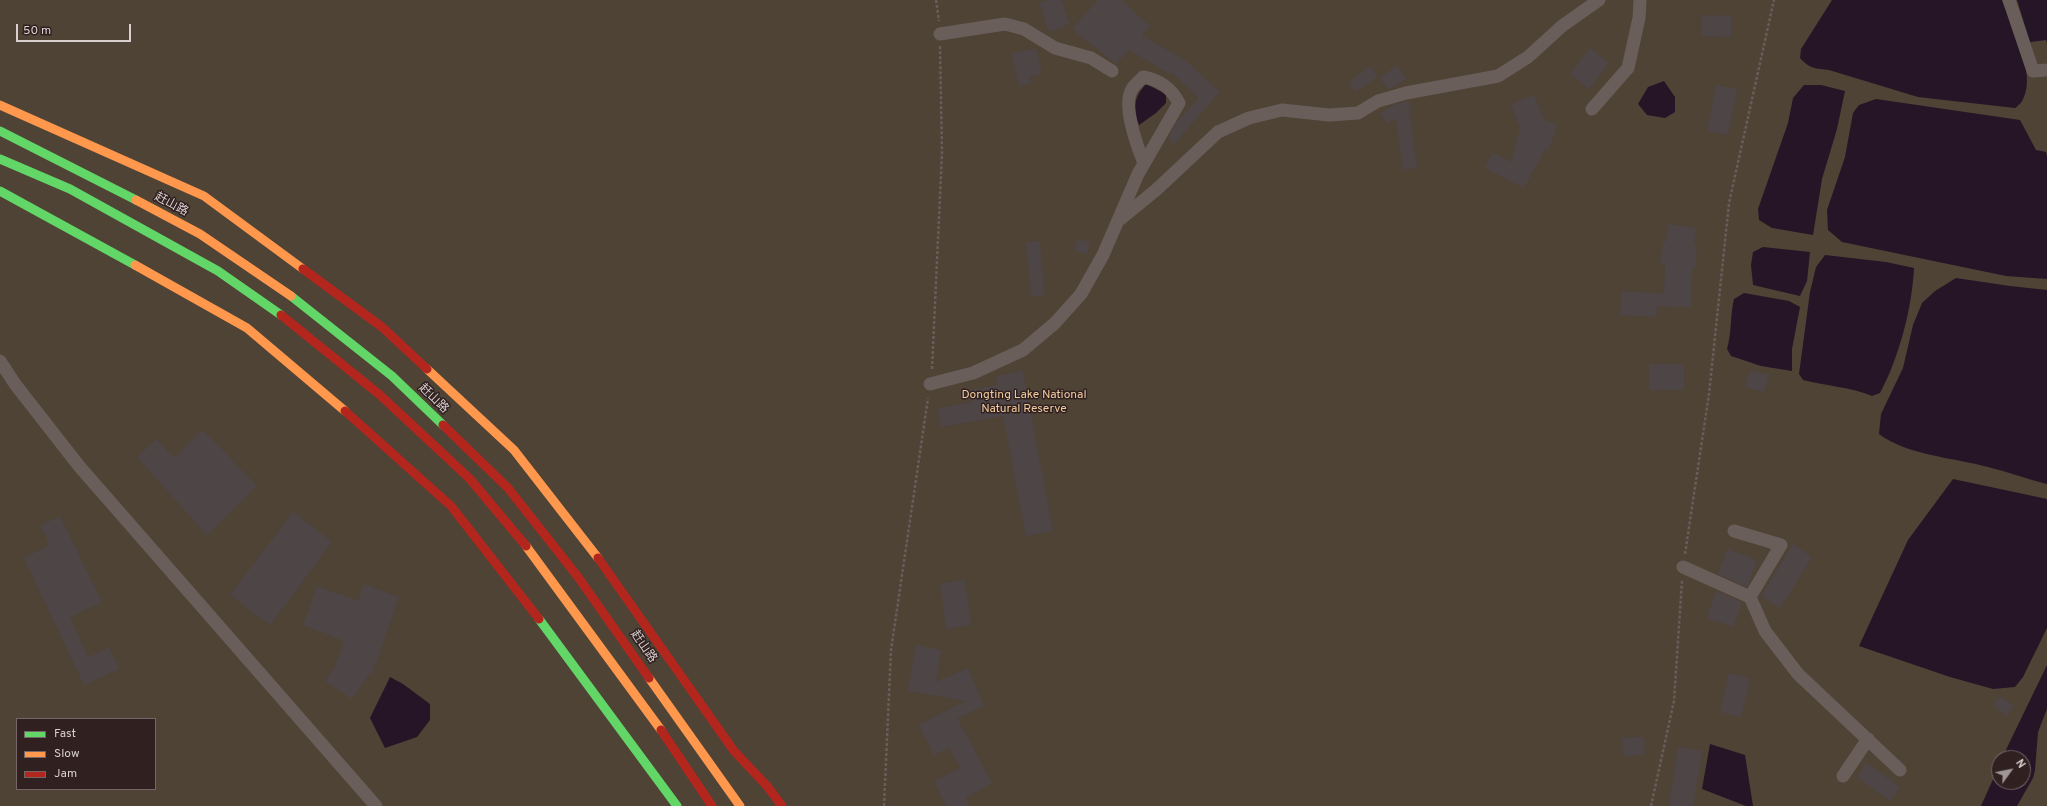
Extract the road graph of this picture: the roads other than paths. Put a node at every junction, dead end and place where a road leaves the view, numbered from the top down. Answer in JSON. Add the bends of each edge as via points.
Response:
{"nodes":[{"id":1,"x":1599,"y":0,"type":"edge"},
{"id":2,"x":1640,"y":0,"type":"edge"},
{"id":3,"x":2009,"y":0,"type":"edge"},
{"id":4,"x":940,"y":34,"type":"road end"},
{"id":5,"x":2047,"y":70,"type":"edge"},
{"id":6,"x":1112,"y":71,"type":"dead end"},
{"id":7,"x":0,"y":105,"type":"edge"},
{"id":8,"x":1592,"y":108,"type":"dead end"},
{"id":9,"x":0,"y":131,"type":"edge"},
{"id":10,"x":0,"y":159,"type":"edge"},
{"id":11,"x":1144,"y":163,"type":"junction"},
{"id":12,"x":0,"y":192,"type":"edge"},
{"id":13,"x":1118,"y":221,"type":"junction"},
{"id":14,"x":0,"y":361,"type":"edge"},
{"id":15,"x":930,"y":384,"type":"road end"},
{"id":16,"x":1734,"y":531,"type":"dead end"},
{"id":17,"x":1683,"y":567,"type":"road end"},
{"id":18,"x":1750,"y":597,"type":"junction"},
{"id":19,"x":1868,"y":739,"type":"junction"},
{"id":20,"x":1900,"y":770,"type":"dead end"},
{"id":21,"x":1843,"y":776,"type":"dead end"},
{"id":22,"x":376,"y":806,"type":"edge"},
{"id":23,"x":678,"y":806,"type":"edge"},
{"id":24,"x":712,"y":806,"type":"edge"},
{"id":25,"x":740,"y":806,"type":"edge"},
{"id":26,"x":782,"y":806,"type":"edge"}],
"edges":[{"from":1,"to":13,"type":"street","via":[[1562,26],[1528,57],[1498,76],[1406,93],[1378,101],[1358,113],[1329,115],[1282,110],[1249,118],[1218,132],[1156,190]]},
{"from":2,"to":8,"type":"street","via":[[1639,18],[1628,68]]},
{"from":3,"to":5,"type":"street","via":[[2033,72]]},
{"from":4,"to":6,"type":"street","via":[[1005,24],[1024,29],[1055,48],[1091,58]]},
{"from":7,"to":26,"type":"main road","via":[[204,196],[382,327],[514,450],[612,578],[734,751]]},
{"from":9,"to":25,"type":"main road","name":"赶山路","via":[[62,160],[200,234],[290,295],[392,376],[508,488],[578,577]]},
{"from":10,"to":24,"type":"main road","via":[[70,189],[218,271],[293,323],[380,396],[470,479],[517,534],[663,733]]},
{"from":11,"to":11,"type":"street","via":[[1179,103],[1174,93],[1156,79],[1143,77],[1132,90],[1129,105],[1132,126]]},
{"from":11,"to":13,"type":"street"},
{"from":12,"to":23,"type":"main road","via":[[83,235],[247,328],[445,501],[551,634]]},
{"from":13,"to":15,"type":"street","via":[[1081,294],[1056,323],[1023,350],[973,373]]},
{"from":14,"to":22,"type":"street","via":[[79,466]]},
{"from":16,"to":18,"type":"street","via":[[1781,545]]},
{"from":17,"to":18,"type":"street"},
{"from":18,"to":19,"type":"street","via":[[1765,631],[1798,674]]},
{"from":19,"to":20,"type":"street"},
{"from":19,"to":21,"type":"street"}]}
